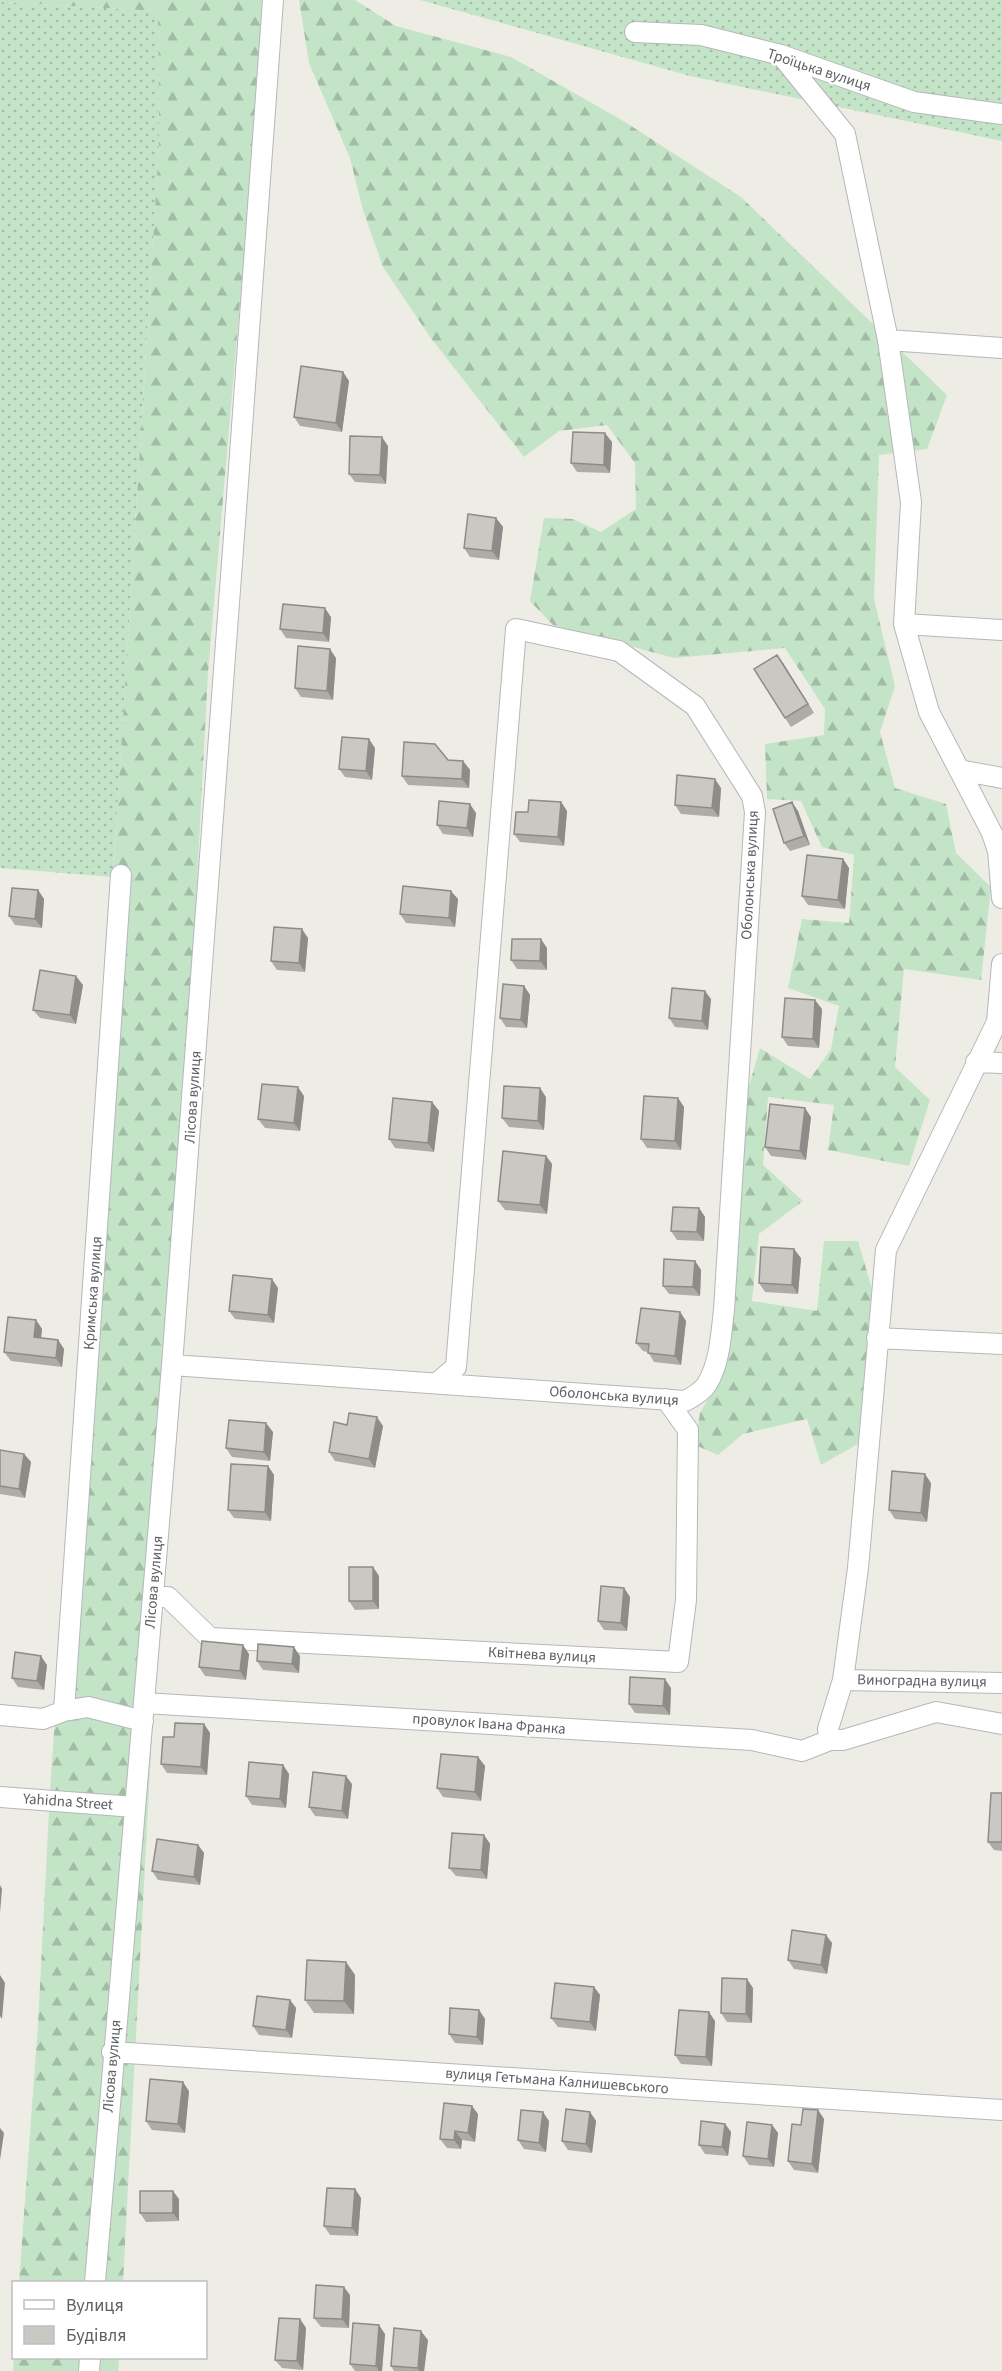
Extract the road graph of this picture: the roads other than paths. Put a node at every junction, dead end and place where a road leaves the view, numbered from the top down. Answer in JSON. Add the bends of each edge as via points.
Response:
{"nodes":[{"id":1,"x":273,"y":0,"type":"edge"},
{"id":2,"x":635,"y":33,"type":"dead end"},
{"id":3,"x":781,"y":55,"type":"junction"},
{"id":4,"x":1002,"y":114,"type":"edge"},
{"id":5,"x":888,"y":340,"type":"junction"},
{"id":6,"x":1002,"y":348,"type":"edge"},
{"id":7,"x":904,"y":624,"type":"junction"},
{"id":8,"x":1002,"y":630,"type":"edge"},
{"id":9,"x":959,"y":771,"type":"junction"},
{"id":10,"x":1002,"y":778,"type":"edge"},
{"id":11,"x":121,"y":875,"type":"dead end"},
{"id":12,"x":1002,"y":898,"type":"edge"},
{"id":13,"x":1002,"y":964,"type":"edge"},
{"id":14,"x":976,"y":1062,"type":"junction"},
{"id":15,"x":1002,"y":1063,"type":"edge"},
{"id":16,"x":877,"y":1338,"type":"junction"},
{"id":17,"x":1002,"y":1344,"type":"edge"},
{"id":18,"x":172,"y":1365,"type":"junction"},
{"id":19,"x":437,"y":1383,"type":"junction"},
{"id":20,"x":666,"y":1399,"type":"junction"},
{"id":21,"x":153,"y":1597,"type":"junction"},
{"id":22,"x":843,"y":1680,"type":"junction"},
{"id":23,"x":1002,"y":1683,"type":"edge"},
{"id":24,"x":64,"y":1710,"type":"junction"},
{"id":25,"x":143,"y":1712,"type":"junction"},
{"id":26,"x":0,"y":1715,"type":"edge"},
{"id":27,"x":1002,"y":1724,"type":"edge"},
{"id":28,"x":830,"y":1740,"type":"junction"},
{"id":29,"x":0,"y":1797,"type":"edge"},
{"id":30,"x":135,"y":1807,"type":"junction"},
{"id":31,"x":112,"y":2052,"type":"junction"},
{"id":32,"x":1002,"y":2110,"type":"edge"},
{"id":33,"x":95,"y":2281,"type":"edge"}],
"edges":[{"from":1,"to":18,"type":"street","name":"Лісова вулиця"},
{"from":2,"to":3,"type":"street","name":"Троїцька вулиця","via":[[701,35]]},
{"from":3,"to":4,"type":"street","name":"Троїцька вулиця","via":[[914,102]]},
{"from":3,"to":5,"type":"street","via":[[845,134]]},
{"from":5,"to":6,"type":"street"},
{"from":5,"to":7,"type":"street","via":[[911,502]]},
{"from":7,"to":8,"type":"street"},
{"from":7,"to":9,"type":"street","via":[[929,712]]},
{"from":9,"to":10,"type":"street"},
{"from":9,"to":12,"type":"street","via":[[998,850]]},
{"from":11,"to":24,"type":"street","name":"Кримська вулиця"},
{"from":13,"to":14,"type":"street","via":[[997,1022]]},
{"from":14,"to":15,"type":"street"},
{"from":14,"to":16,"type":"street","via":[[886,1250]]},
{"from":16,"to":17,"type":"street"},
{"from":16,"to":22,"type":"street","via":[[858,1568]]},
{"from":18,"to":19,"type":"street","name":"Оболонська вулиця"},
{"from":18,"to":21,"type":"street","name":"Лісова вулиця"},
{"from":19,"to":20,"type":"street","name":"Оболонська вулиця"},
{"from":19,"to":20,"type":"street","name":"Оболонська вулиця","via":[[456,1367],[516,629],[619,651],[695,706],[747,786],[755,812],[724,1310],[718,1351],[707,1384],[698,1394],[685,1401]]},
{"from":20,"to":21,"type":"street","name":"Квітнева вулиця","via":[[688,1430],[686,1600],[678,1662],[210,1638],[168,1597]]},
{"from":21,"to":25,"type":"street","name":"Лісова вулиця"},
{"from":22,"to":23,"type":"street","name":"Виноградна вулиця"},
{"from":22,"to":28,"type":"street","via":[[828,1729]]},
{"from":24,"to":25,"type":"street","name":"провулок Івана Франка","via":[[88,1707]]},
{"from":24,"to":26,"type":"street","name":"провулок Івана Франка","via":[[43,1719]]},
{"from":25,"to":28,"type":"street","name":"провулок Івана Франка","via":[[752,1740],[802,1751]]},
{"from":25,"to":30,"type":"street","name":"Лісова вулиця"},
{"from":27,"to":28,"type":"street","name":"провулок Івана Франка","via":[[936,1712],[843,1740]]},
{"from":29,"to":30,"type":"street","name":"Yahidna Street"},
{"from":30,"to":31,"type":"street","name":"Лісова вулиця"},
{"from":31,"to":32,"type":"street","name":"вулиця Гетьмана Калнишевського"},
{"from":31,"to":33,"type":"street","name":"Лісова вулиця"}]}
